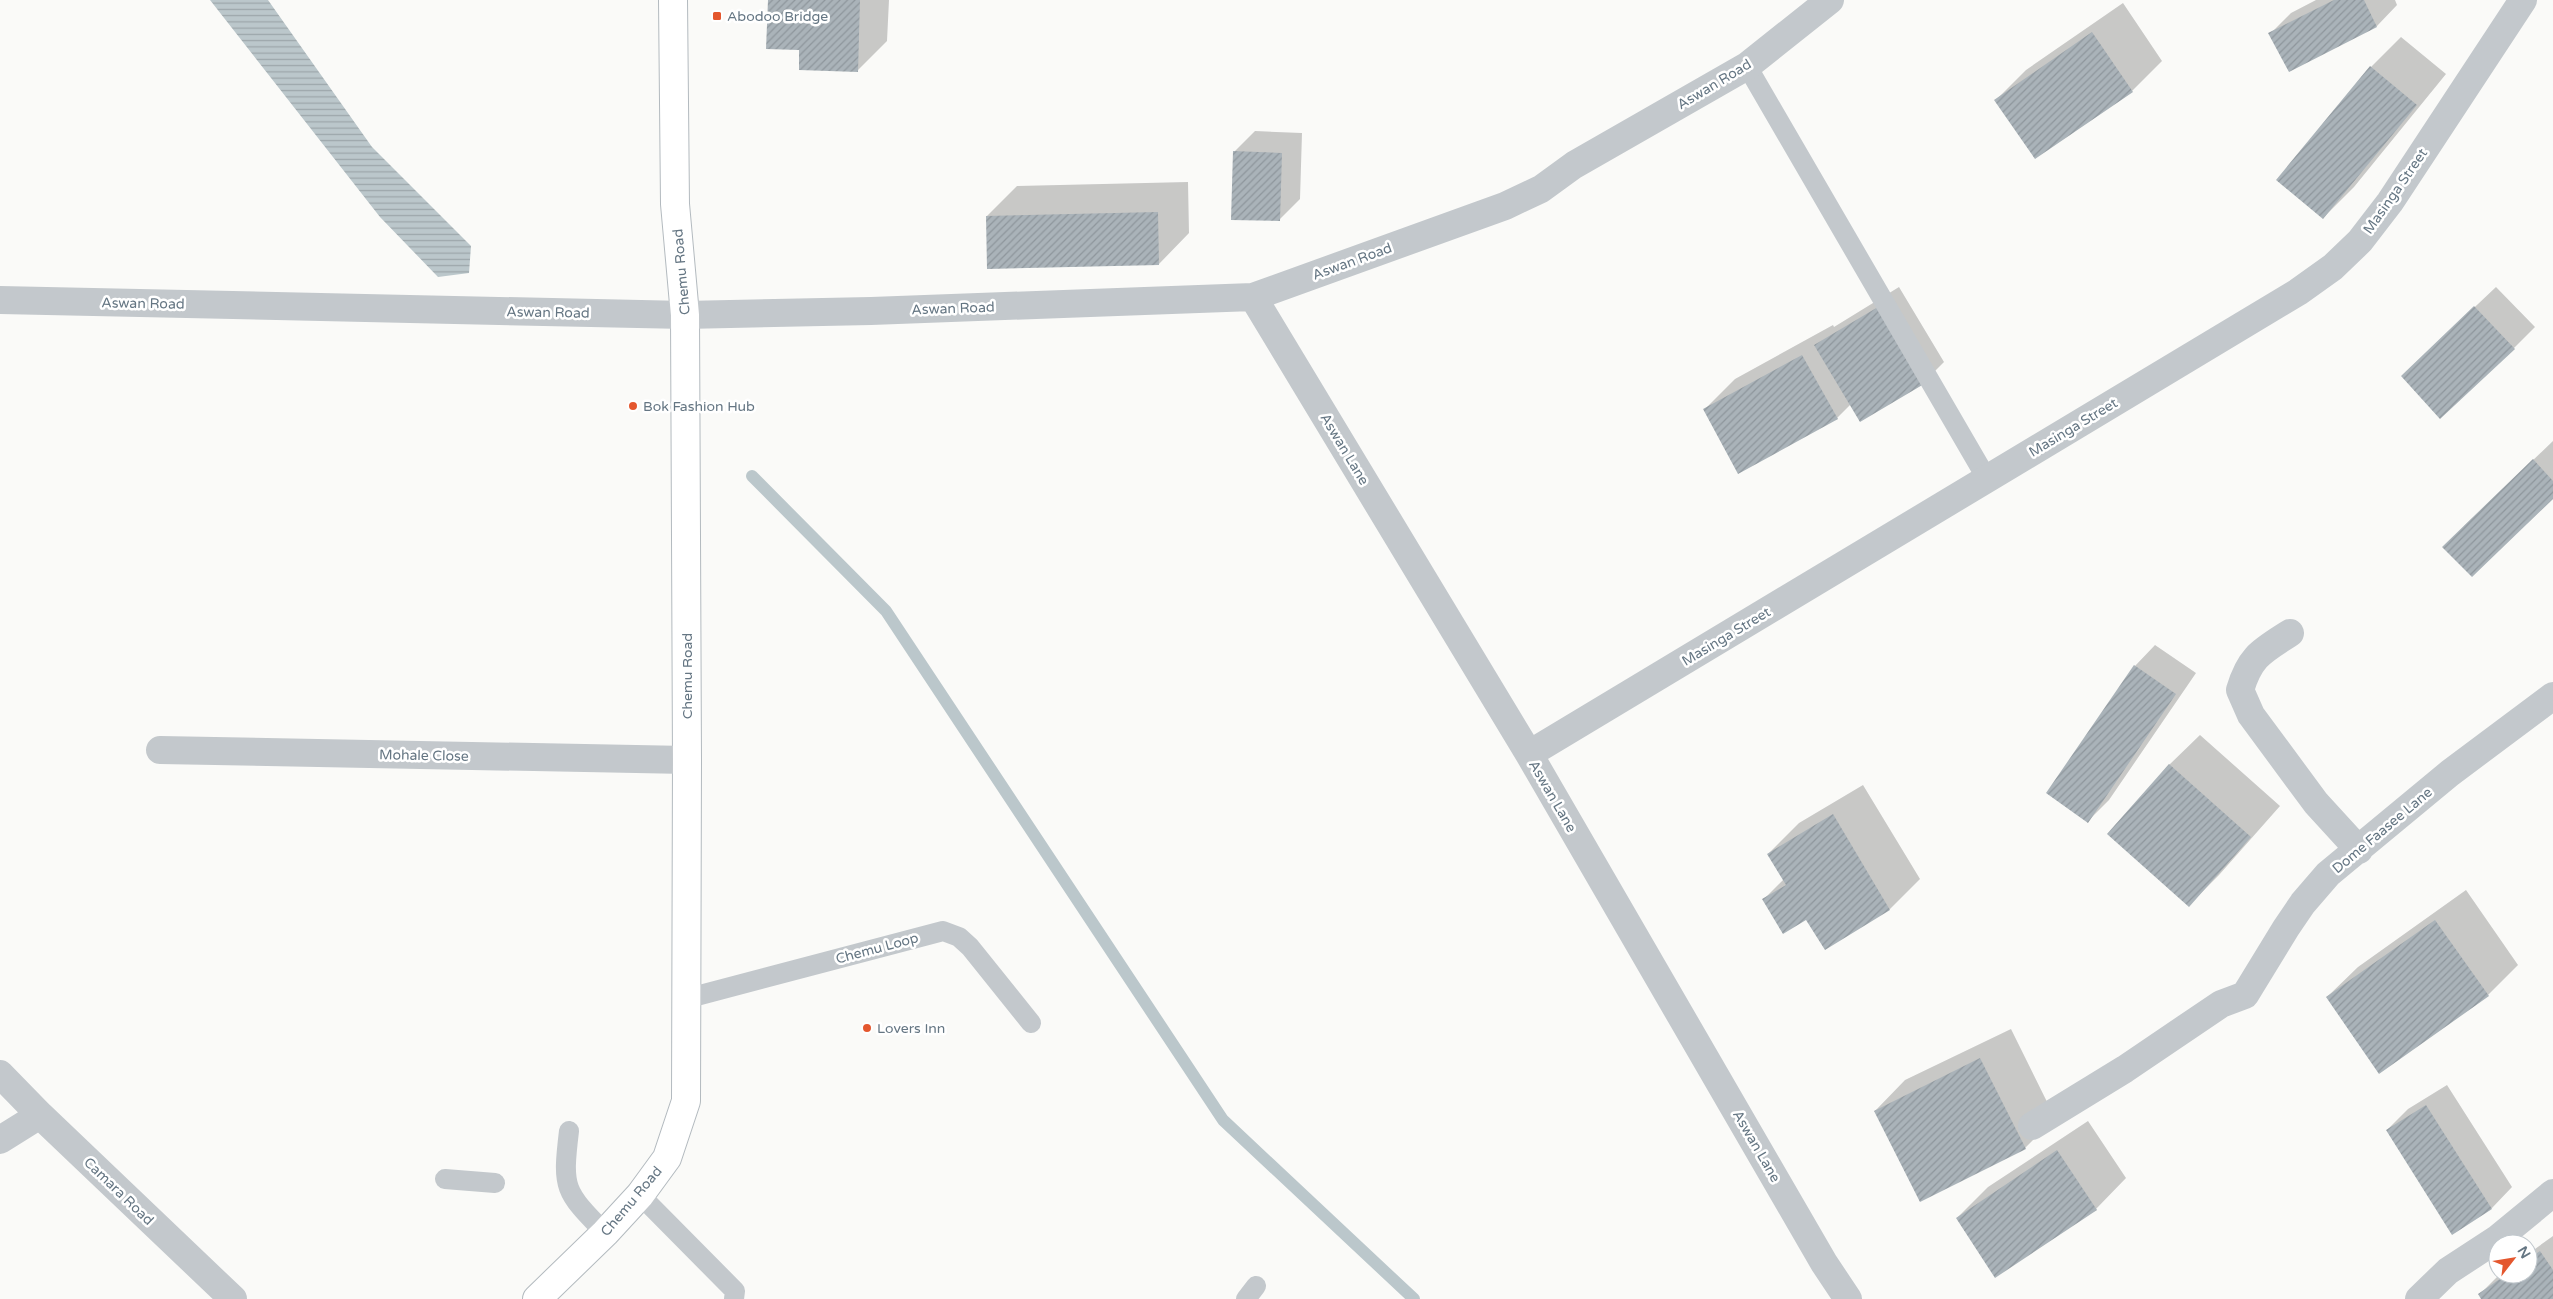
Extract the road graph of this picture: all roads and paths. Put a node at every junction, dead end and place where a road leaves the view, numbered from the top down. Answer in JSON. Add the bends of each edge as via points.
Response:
{"nodes":[{"id":1,"x":673,"y":0,"type":"edge"},
{"id":2,"x":1830,"y":0,"type":"edge"},
{"id":3,"x":2523,"y":0,"type":"edge"},
{"id":4,"x":1747,"y":66,"type":"junction"},
{"id":5,"x":1253,"y":297,"type":"junction"},
{"id":6,"x":0,"y":300,"type":"edge"},
{"id":7,"x":685,"y":315,"type":"junction"},
{"id":8,"x":1987,"y":479,"type":"junction"},
{"id":9,"x":2290,"y":633,"type":"dead end"},
{"id":10,"x":2553,"y":696,"type":"edge"},
{"id":11,"x":160,"y":750,"type":"dead end"},
{"id":12,"x":1529,"y":754,"type":"junction"},
{"id":13,"x":687,"y":760,"type":"junction"},
{"id":14,"x":2359,"y":850,"type":"junction"},
{"id":15,"x":686,"y":999,"type":"junction"},
{"id":16,"x":1031,"y":1023,"type":"dead end"},
{"id":17,"x":0,"y":1074,"type":"edge"},
{"id":18,"x":40,"y":1115,"type":"junction"},
{"id":19,"x":2032,"y":1126,"type":"dead end"},
{"id":20,"x":569,"y":1131,"type":"dead end"},
{"id":21,"x":0,"y":1140,"type":"edge"},
{"id":22,"x":445,"y":1178,"type":"dead end"},
{"id":23,"x":495,"y":1184,"type":"dead end"},
{"id":24,"x":2553,"y":1193,"type":"edge"},
{"id":25,"x":640,"y":1194,"type":"junction"},
{"id":26,"x":606,"y":1233,"type":"junction"},
{"id":27,"x":233,"y":1299,"type":"edge"},
{"id":28,"x":537,"y":1299,"type":"edge"},
{"id":29,"x":734,"y":1299,"type":"edge"},
{"id":30,"x":1848,"y":1299,"type":"edge"},
{"id":31,"x":2419,"y":1299,"type":"edge"}],
"edges":[{"from":1,"to":7,"type":"street","name":"Chemu Road","via":[[675,204]]},
{"from":2,"to":4,"type":"street","name":"Aswan Road"},
{"from":3,"to":8,"type":"street","name":"Masinga Street","via":[[2390,202],[2360,241],[2333,267],[2298,292]]},
{"from":4,"to":5,"type":"street","name":"Aswan Road","via":[[1574,165],[1541,189],[1505,206]]},
{"from":4,"to":8,"type":"lane"},
{"from":5,"to":7,"type":"street","name":"Aswan Road"},
{"from":5,"to":12,"type":"street","name":"Aswan Lane"},
{"from":6,"to":7,"type":"street","name":"Aswan Road"},
{"from":7,"to":13,"type":"street","name":"Chemu Road"},
{"from":8,"to":12,"type":"street","name":"Masinga Street"},
{"from":9,"to":14,"type":"street","via":[[2256,655],[2240,690],[2251,715],[2316,804]]},
{"from":10,"to":14,"type":"street","name":"Dome Faasee Lane","via":[[2450,773]]},
{"from":11,"to":13,"type":"street","name":"Mohale Close"},
{"from":12,"to":30,"type":"street","name":"Aswan Lane","via":[[1824,1263]]},
{"from":13,"to":15,"type":"street","name":"Chemu Road"},
{"from":14,"to":19,"type":"street","name":"Dome Faasee Lane","via":[[2328,874],[2303,903],[2245,995],[2220,1004],[2125,1069]]},
{"from":15,"to":16,"type":"lane","name":"Chemu Loop","via":[[944,931],[960,937],[970,947]]},
{"from":15,"to":25,"type":"street","name":"Chemu Road","via":[[686,1100],[667,1158]]},
{"from":17,"to":18,"type":"street","name":"Camara Road"},
{"from":18,"to":21,"type":"street"},
{"from":18,"to":27,"type":"street","name":"Camara Road"},
{"from":20,"to":26,"type":"lane","via":[[564,1170],[567,1184],[575,1202]]},
{"from":22,"to":23,"type":"lane"},
{"from":24,"to":31,"type":"street","via":[[2497,1239],[2448,1271]]},
{"from":25,"to":26,"type":"street","name":"Chemu Road"},
{"from":25,"to":29,"type":"lane","via":[[735,1291]]},
{"from":26,"to":28,"type":"street","name":"Chemu Road"}]}
